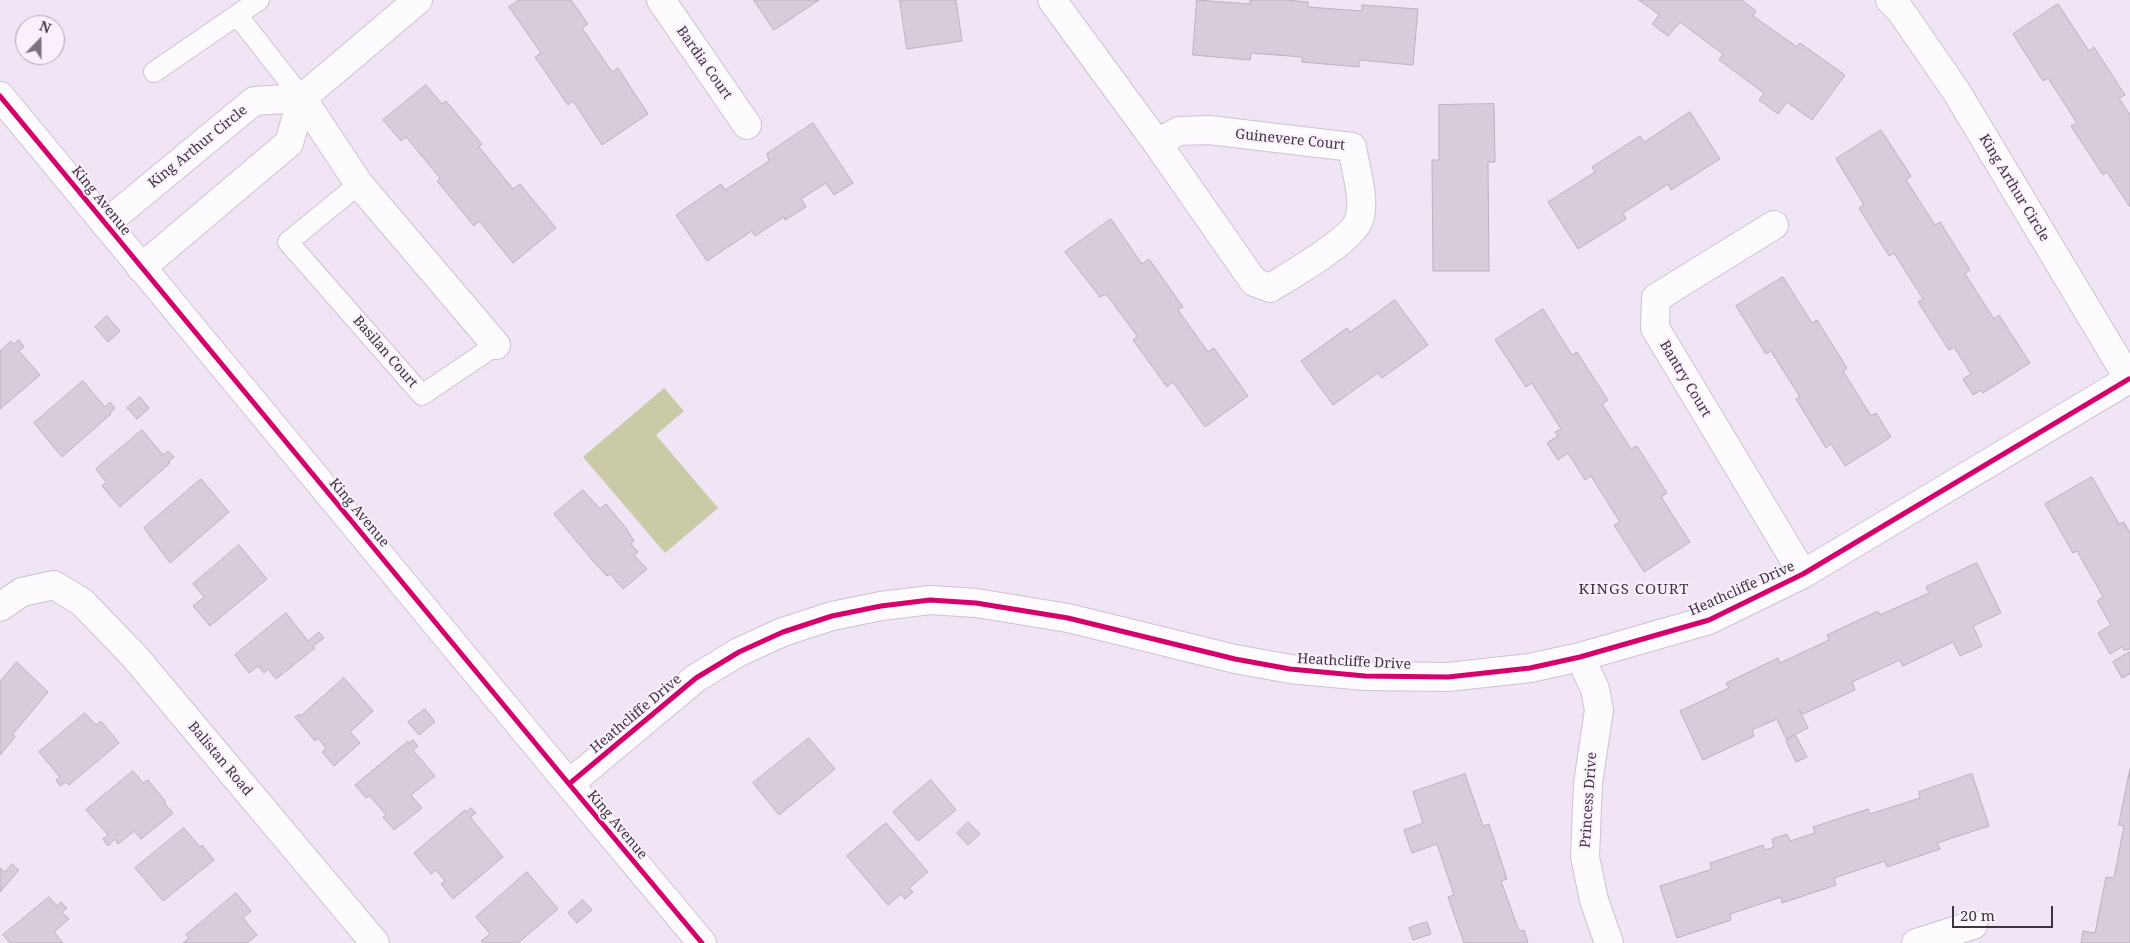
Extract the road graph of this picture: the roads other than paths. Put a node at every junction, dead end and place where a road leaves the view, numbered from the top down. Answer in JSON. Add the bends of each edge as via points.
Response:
{"nodes":[{"id":1,"x":260,"y":0,"type":"edge"},
{"id":2,"x":418,"y":0,"type":"edge"},
{"id":3,"x":661,"y":0,"type":"edge"},
{"id":4,"x":1052,"y":0,"type":"edge"},
{"id":5,"x":1890,"y":0,"type":"edge"},
{"id":6,"x":237,"y":15,"type":"junction"},
{"id":7,"x":154,"y":72,"type":"dead end"},
{"id":8,"x":0,"y":96,"type":"edge"},
{"id":9,"x":302,"y":98,"type":"junction"},
{"id":10,"x":747,"y":125,"type":"dead end"},
{"id":11,"x":1156,"y":143,"type":"junction"},
{"id":12,"x":359,"y":184,"type":"junction"},
{"id":13,"x":105,"y":224,"type":"junction"},
{"id":14,"x":1774,"y":225,"type":"dead end"},
{"id":15,"x":141,"y":268,"type":"junction"},
{"id":16,"x":496,"y":345,"type":"joint"},
{"id":17,"x":2129,"y":380,"type":"edge"},
{"id":18,"x":1803,"y":574,"type":"junction"},
{"id":19,"x":0,"y":607,"type":"edge"},
{"id":20,"x":1580,"y":657,"type":"junction"},
{"id":21,"x":569,"y":784,"type":"junction"},
{"id":22,"x":1973,"y":925,"type":"dead end"},
{"id":23,"x":375,"y":943,"type":"edge"},
{"id":24,"x":702,"y":943,"type":"edge"},
{"id":25,"x":1609,"y":943,"type":"edge"},
{"id":26,"x":1916,"y":943,"type":"edge"}],
"edges":[{"from":1,"to":6,"type":"lane"},
{"from":2,"to":9,"type":"street"},
{"from":3,"to":10,"type":"street","name":"Bardia Court"},
{"from":4,"to":11,"type":"street","name":"Guinevere Court"},
{"from":5,"to":17,"type":"street","name":"King Arthur Circle","via":[[1956,91]]},
{"from":6,"to":7,"type":"lane"},
{"from":6,"to":9,"type":"lane"},
{"from":8,"to":13,"type":"street","name":"King Avenue"},
{"from":9,"to":12,"type":"street","name":"Basilan Court"},
{"from":9,"to":13,"type":"street","name":"King Arthur Circle","via":[[254,101]]},
{"from":9,"to":15,"type":"street","via":[[289,143]]},
{"from":11,"to":11,"type":"street","name":"Guinevere Court","via":[[1254,282],[1270,288],[1349,235],[1359,220],[1361,203],[1352,147],[1209,130],[1179,131]]},
{"from":12,"to":16,"type":"street","name":"Basilan Court"},
{"from":12,"to":16,"type":"lane","name":"Basilan Court","via":[[288,242],[422,395]]},
{"from":13,"to":15,"type":"street","name":"King Avenue"},
{"from":14,"to":18,"type":"street","name":"Bantry Court","via":[[1656,298],[1654,328]]},
{"from":15,"to":21,"type":"street","name":"King Avenue"},
{"from":17,"to":18,"type":"street","name":"Heathcliffe Drive"},
{"from":18,"to":20,"type":"street","name":"Heathcliffe Drive","via":[[1709,620]]},
{"from":19,"to":23,"type":"street","name":"Balistan Road","via":[[22,592],[54,585],[82,602],[135,658]]},
{"from":20,"to":21,"type":"street","name":"Heathcliffe Drive","via":[[1530,668],[1448,677],[1365,676],[1290,669],[1235,659],[1068,618],[976,603],[930,600],[880,606],[832,616],[783,632],[739,652],[696,678]]},
{"from":20,"to":25,"type":"street","name":"Princess Drive","via":[[1599,710],[1588,783],[1585,857],[1594,900]]},
{"from":21,"to":24,"type":"street","name":"King Avenue"},
{"from":22,"to":26,"type":"street"}]}
